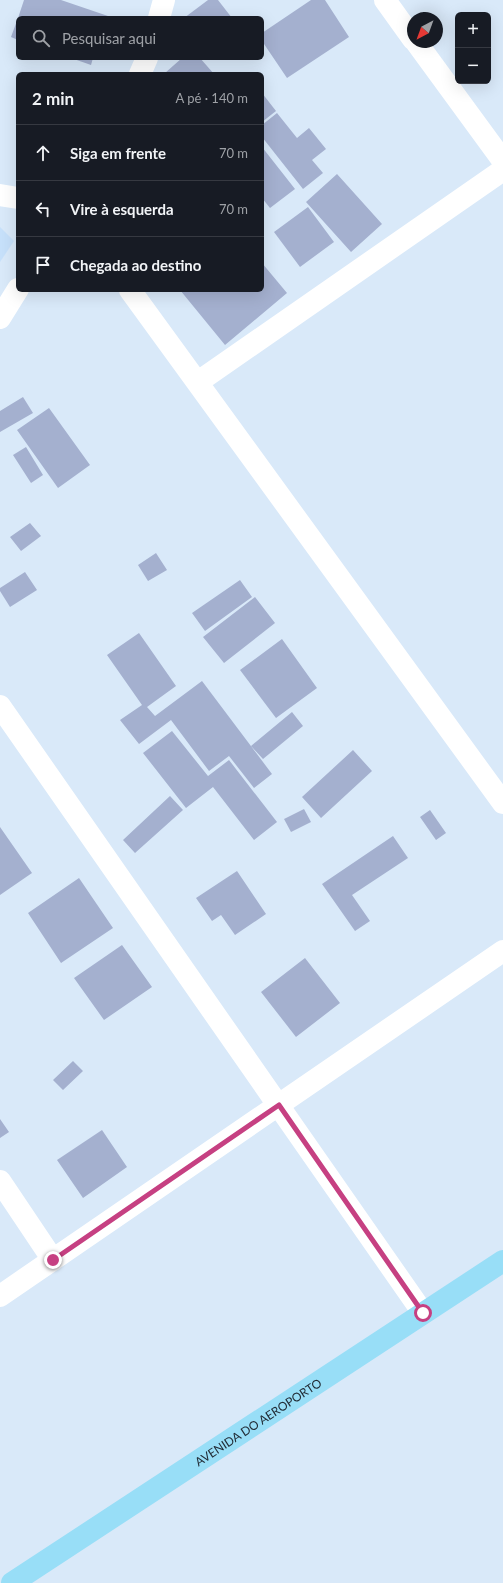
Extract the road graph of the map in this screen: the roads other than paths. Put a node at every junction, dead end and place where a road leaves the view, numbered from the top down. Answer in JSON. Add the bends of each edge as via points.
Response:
{"nodes":[{"id":1,"x":164,"y":0,"type":"edge"},
{"id":2,"x":385,"y":0,"type":"edge"},
{"id":3,"x":160,"y":16,"type":"edge"},
{"id":4,"x":407,"y":31,"type":"edge"},
{"id":5,"x":420,"y":48,"type":"edge"},
{"id":6,"x":146,"y":60,"type":"edge"},
{"id":7,"x":141,"y":72,"type":"edge"},
{"id":8,"x":503,"y":162,"type":"edge"},
{"id":9,"x":503,"y":170,"type":"edge"},
{"id":10,"x":0,"y":195,"type":"edge"},
{"id":11,"x":16,"y":198,"type":"edge"},
{"id":12,"x":16,"y":291,"type":"edge"},
{"id":13,"x":131,"y":292,"type":"edge"},
{"id":14,"x":0,"y":318,"type":"edge"},
{"id":15,"x":198,"y":382,"type":"junction"},
{"id":16,"x":0,"y":706,"type":"edge"},
{"id":17,"x":503,"y":803,"type":"edge"},
{"id":18,"x":503,"y":951,"type":"edge"},
{"id":19,"x":279,"y":1105,"type":"junction"},
{"id":20,"x":0,"y":1181,"type":"edge"},
{"id":21,"x":53,"y":1260,"type":"junction"},
{"id":22,"x":503,"y":1261,"type":"edge"},
{"id":23,"x":0,"y":1296,"type":"edge"},
{"id":24,"x":423,"y":1313,"type":"junction"},
{"id":25,"x":12,"y":1583,"type":"edge"}],
"edges":[{"from":1,"to":3,"type":"street"},
{"from":2,"to":4,"type":"street"},
{"from":5,"to":8,"type":"street"},
{"from":6,"to":7,"type":"street"},
{"from":9,"to":15,"type":"street"},
{"from":10,"to":11,"type":"street"},
{"from":12,"to":14,"type":"street"},
{"from":13,"to":15,"type":"street"},
{"from":15,"to":17,"type":"street"},
{"from":16,"to":19,"type":"street"},
{"from":18,"to":19,"type":"street"},
{"from":19,"to":21,"type":"street"},
{"from":19,"to":24,"type":"street"},
{"from":20,"to":21,"type":"street"},
{"from":21,"to":23,"type":"street"},
{"from":22,"to":24,"type":"main road","name":"AVENIDA DO AEROPORTO"},
{"from":24,"to":25,"type":"main road","name":"AVENIDA DO AEROPORTO"}]}
